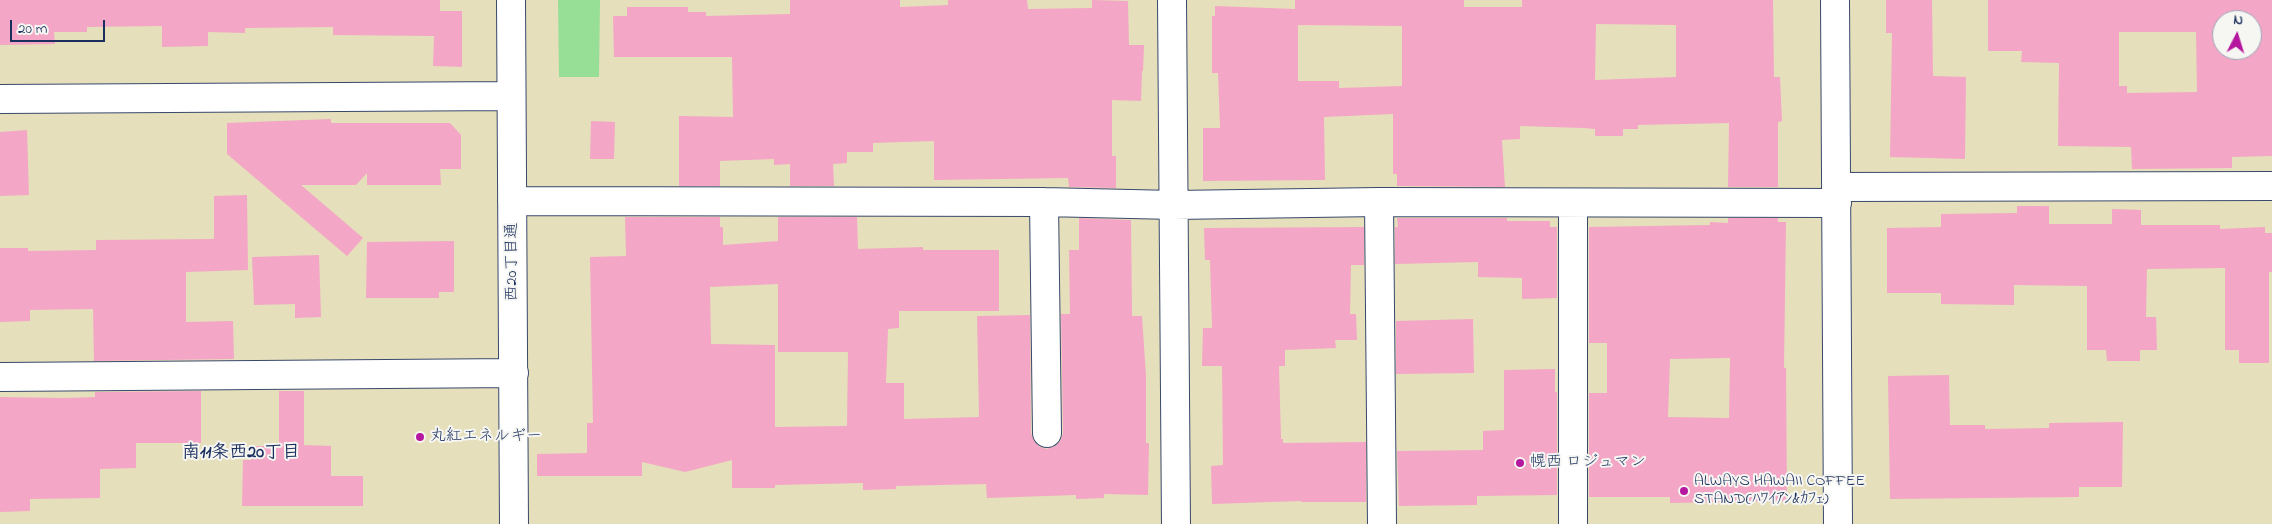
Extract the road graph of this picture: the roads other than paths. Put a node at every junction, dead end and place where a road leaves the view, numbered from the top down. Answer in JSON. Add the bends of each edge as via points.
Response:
{"nodes":[{"id":1,"x":511,"y":0,"type":"edge"},
{"id":2,"x":1172,"y":0,"type":"edge"},
{"id":3,"x":1835,"y":0,"type":"edge"},
{"id":4,"x":511,"y":96,"type":"junction"},
{"id":5,"x":0,"y":99,"type":"edge"},
{"id":6,"x":2272,"y":186,"type":"edge"},
{"id":7,"x":1837,"y":195,"type":"junction"},
{"id":8,"x":512,"y":202,"type":"junction"},
{"id":9,"x":1044,"y":202,"type":"junction"},
{"id":10,"x":1379,"y":202,"type":"junction"},
{"id":11,"x":1573,"y":203,"type":"junction"},
{"id":12,"x":1174,"y":205,"type":"junction"},
{"id":13,"x":514,"y":374,"type":"junction"},
{"id":14,"x":0,"y":376,"type":"edge"},
{"id":15,"x":1047,"y":433,"type":"dead end"},
{"id":16,"x":514,"y":524,"type":"edge"},
{"id":17,"x":1176,"y":524,"type":"edge"},
{"id":18,"x":1382,"y":524,"type":"edge"},
{"id":19,"x":1572,"y":524,"type":"edge"},
{"id":20,"x":1838,"y":524,"type":"edge"}],
"edges":[{"from":1,"to":4,"type":"street","name":"西20丁目通"},
{"from":2,"to":12,"type":"street"},
{"from":3,"to":7,"type":"street"},
{"from":4,"to":5,"type":"street"},
{"from":4,"to":8,"type":"street","name":"西20丁目通"},
{"from":6,"to":7,"type":"street"},
{"from":7,"to":11,"type":"street"},
{"from":7,"to":20,"type":"street"},
{"from":8,"to":9,"type":"street"},
{"from":8,"to":13,"type":"street","name":"西20丁目通"},
{"from":9,"to":12,"type":"street"},
{"from":9,"to":15,"type":"street"},
{"from":10,"to":11,"type":"street"},
{"from":10,"to":12,"type":"street"},
{"from":10,"to":18,"type":"street"},
{"from":11,"to":19,"type":"street"},
{"from":12,"to":17,"type":"street"},
{"from":13,"to":14,"type":"street"},
{"from":13,"to":16,"type":"street","name":"西20丁目通"}]}
